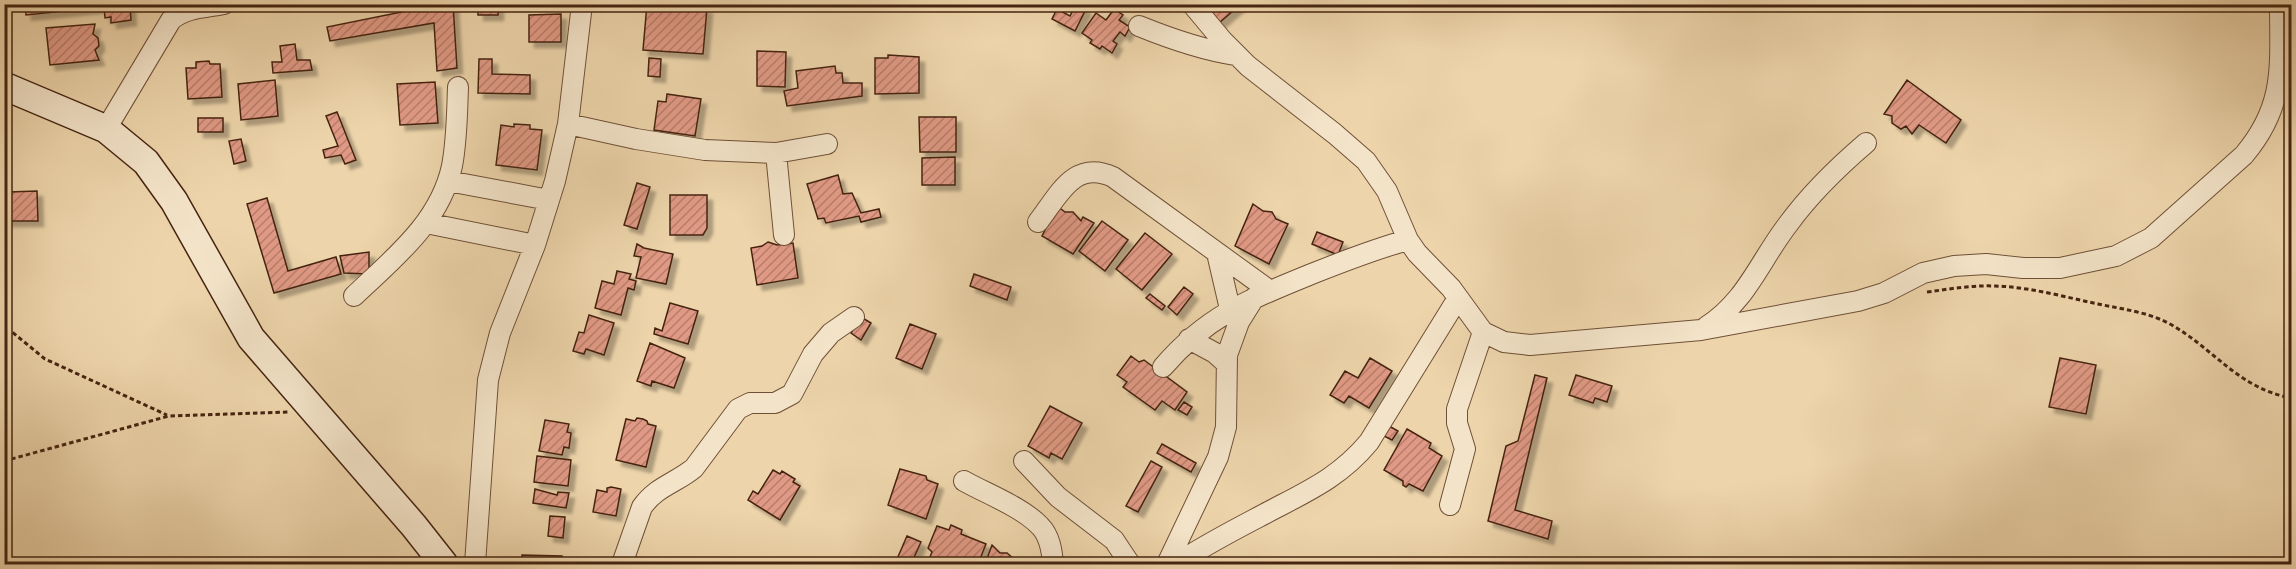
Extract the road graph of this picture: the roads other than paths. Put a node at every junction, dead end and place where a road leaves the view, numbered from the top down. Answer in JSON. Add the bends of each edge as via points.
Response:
{"nodes":[{"id":1,"x":224,"y":4,"type":"edge"},
{"id":2,"x":582,"y":4,"type":"edge"},
{"id":3,"x":1192,"y":4,"type":"edge"},
{"id":4,"x":2280,"y":4,"type":"edge"},
{"id":5,"x":1139,"y":26,"type":"dead end"},
{"id":6,"x":1236,"y":55,"type":"junction"},
{"id":7,"x":4,"y":86,"type":"edge"},
{"id":8,"x":458,"y":87,"type":"dead end"},
{"id":9,"x":568,"y":124,"type":"junction"},
{"id":10,"x":106,"y":129,"type":"junction"},
{"id":11,"x":1866,"y":143,"type":"dead end"},
{"id":12,"x":827,"y":144,"type":"dead end"},
{"id":13,"x":776,"y":153,"type":"junction"},
{"id":14,"x":448,"y":181,"type":"junction"},
{"id":15,"x":549,"y":200,"type":"junction"},
{"id":16,"x":1038,"y":222,"type":"dead end"},
{"id":17,"x":426,"y":223,"type":"junction"},
{"id":18,"x":784,"y":235,"type":"dead end"},
{"id":19,"x":1408,"y":240,"type":"junction"},
{"id":20,"x":535,"y":245,"type":"junction"},
{"id":21,"x":1217,"y":253,"type":"junction"},
{"id":22,"x":1262,"y":294,"type":"junction"},
{"id":23,"x":354,"y":296,"type":"dead end"},
{"id":24,"x":1458,"y":298,"type":"junction"},
{"id":25,"x":1230,"y":309,"type":"junction"},
{"id":26,"x":854,"y":317,"type":"dead end"},
{"id":27,"x":1701,"y":330,"type":"junction"},
{"id":28,"x":1483,"y":332,"type":"junction"},
{"id":29,"x":1189,"y":339,"type":"junction"},
{"id":30,"x":1226,"y":363,"type":"junction"},
{"id":31,"x":1163,"y":367,"type":"dead end"},
{"id":32,"x":1024,"y":460,"type":"dead end"},
{"id":33,"x":964,"y":481,"type":"dead end"},
{"id":34,"x":1450,"y":505,"type":"dead end"},
{"id":35,"x":444,"y":564,"type":"edge"},
{"id":36,"x":475,"y":564,"type":"edge"},
{"id":37,"x":622,"y":564,"type":"edge"},
{"id":38,"x":1053,"y":564,"type":"edge"},
{"id":39,"x":1130,"y":564,"type":"edge"},
{"id":40,"x":1167,"y":564,"type":"edge"},
{"id":41,"x":1176,"y":564,"type":"edge"}],
"edges":[{"from":1,"to":10,"type":"street","via":[[189,9],[171,20]]},
{"from":2,"to":9,"type":"street"},
{"from":3,"to":6,"type":"street"},
{"from":4,"to":27,"type":"street","via":[[2280,78],[2264,128],[2244,155],[2151,238],[2134,248],[2116,256],[2060,268],[1970,264],[1938,269],[1869,299]]},
{"from":5,"to":6,"type":"street","via":[[1183,44]]},
{"from":6,"to":19,"type":"street","via":[[1366,161],[1387,191]]},
{"from":7,"to":10,"type":"street"},
{"from":8,"to":14,"type":"street","via":[[454,154]]},
{"from":9,"to":13,"type":"street","via":[[705,150]]},
{"from":9,"to":15,"type":"street"},
{"from":10,"to":35,"type":"street","via":[[146,162],[174,201],[251,338]]},
{"from":11,"to":27,"type":"street","via":[[1794,215],[1735,303]]},
{"from":12,"to":13,"type":"street"},
{"from":13,"to":18,"type":"street"},
{"from":14,"to":15,"type":"street"},
{"from":14,"to":17,"type":"street"},
{"from":15,"to":20,"type":"street"},
{"from":16,"to":21,"type":"street","via":[[1072,178],[1092,171],[1103,172]]},
{"from":17,"to":20,"type":"street"},
{"from":17,"to":23,"type":"street"},
{"from":19,"to":22,"type":"street","via":[[1361,254]]},
{"from":19,"to":24,"type":"street"},
{"from":20,"to":36,"type":"street","via":[[500,333],[489,380]]},
{"from":21,"to":22,"type":"street"},
{"from":21,"to":25,"type":"street"},
{"from":22,"to":25,"type":"street"},
{"from":22,"to":30,"type":"street","via":[[1239,322]]},
{"from":24,"to":28,"type":"street"},
{"from":24,"to":41,"type":"street","via":[[1356,457],[1328,481]]},
{"from":25,"to":29,"type":"street"},
{"from":26,"to":37,"type":"street","via":[[831,333],[813,354],[792,394],[775,403],[750,404],[738,409],[694,468],[647,499]]},
{"from":27,"to":28,"type":"street","via":[[1530,345],[1504,342]]},
{"from":28,"to":34,"type":"street","via":[[1457,409],[1465,449]]},
{"from":29,"to":30,"type":"street","via":[[1215,352]]},
{"from":29,"to":31,"type":"street"},
{"from":30,"to":40,"type":"street","via":[[1223,442]]},
{"from":32,"to":39,"type":"street","via":[[1059,497],[1114,540]]},
{"from":33,"to":38,"type":"street","via":[[1041,527],[1051,544]]}]}
